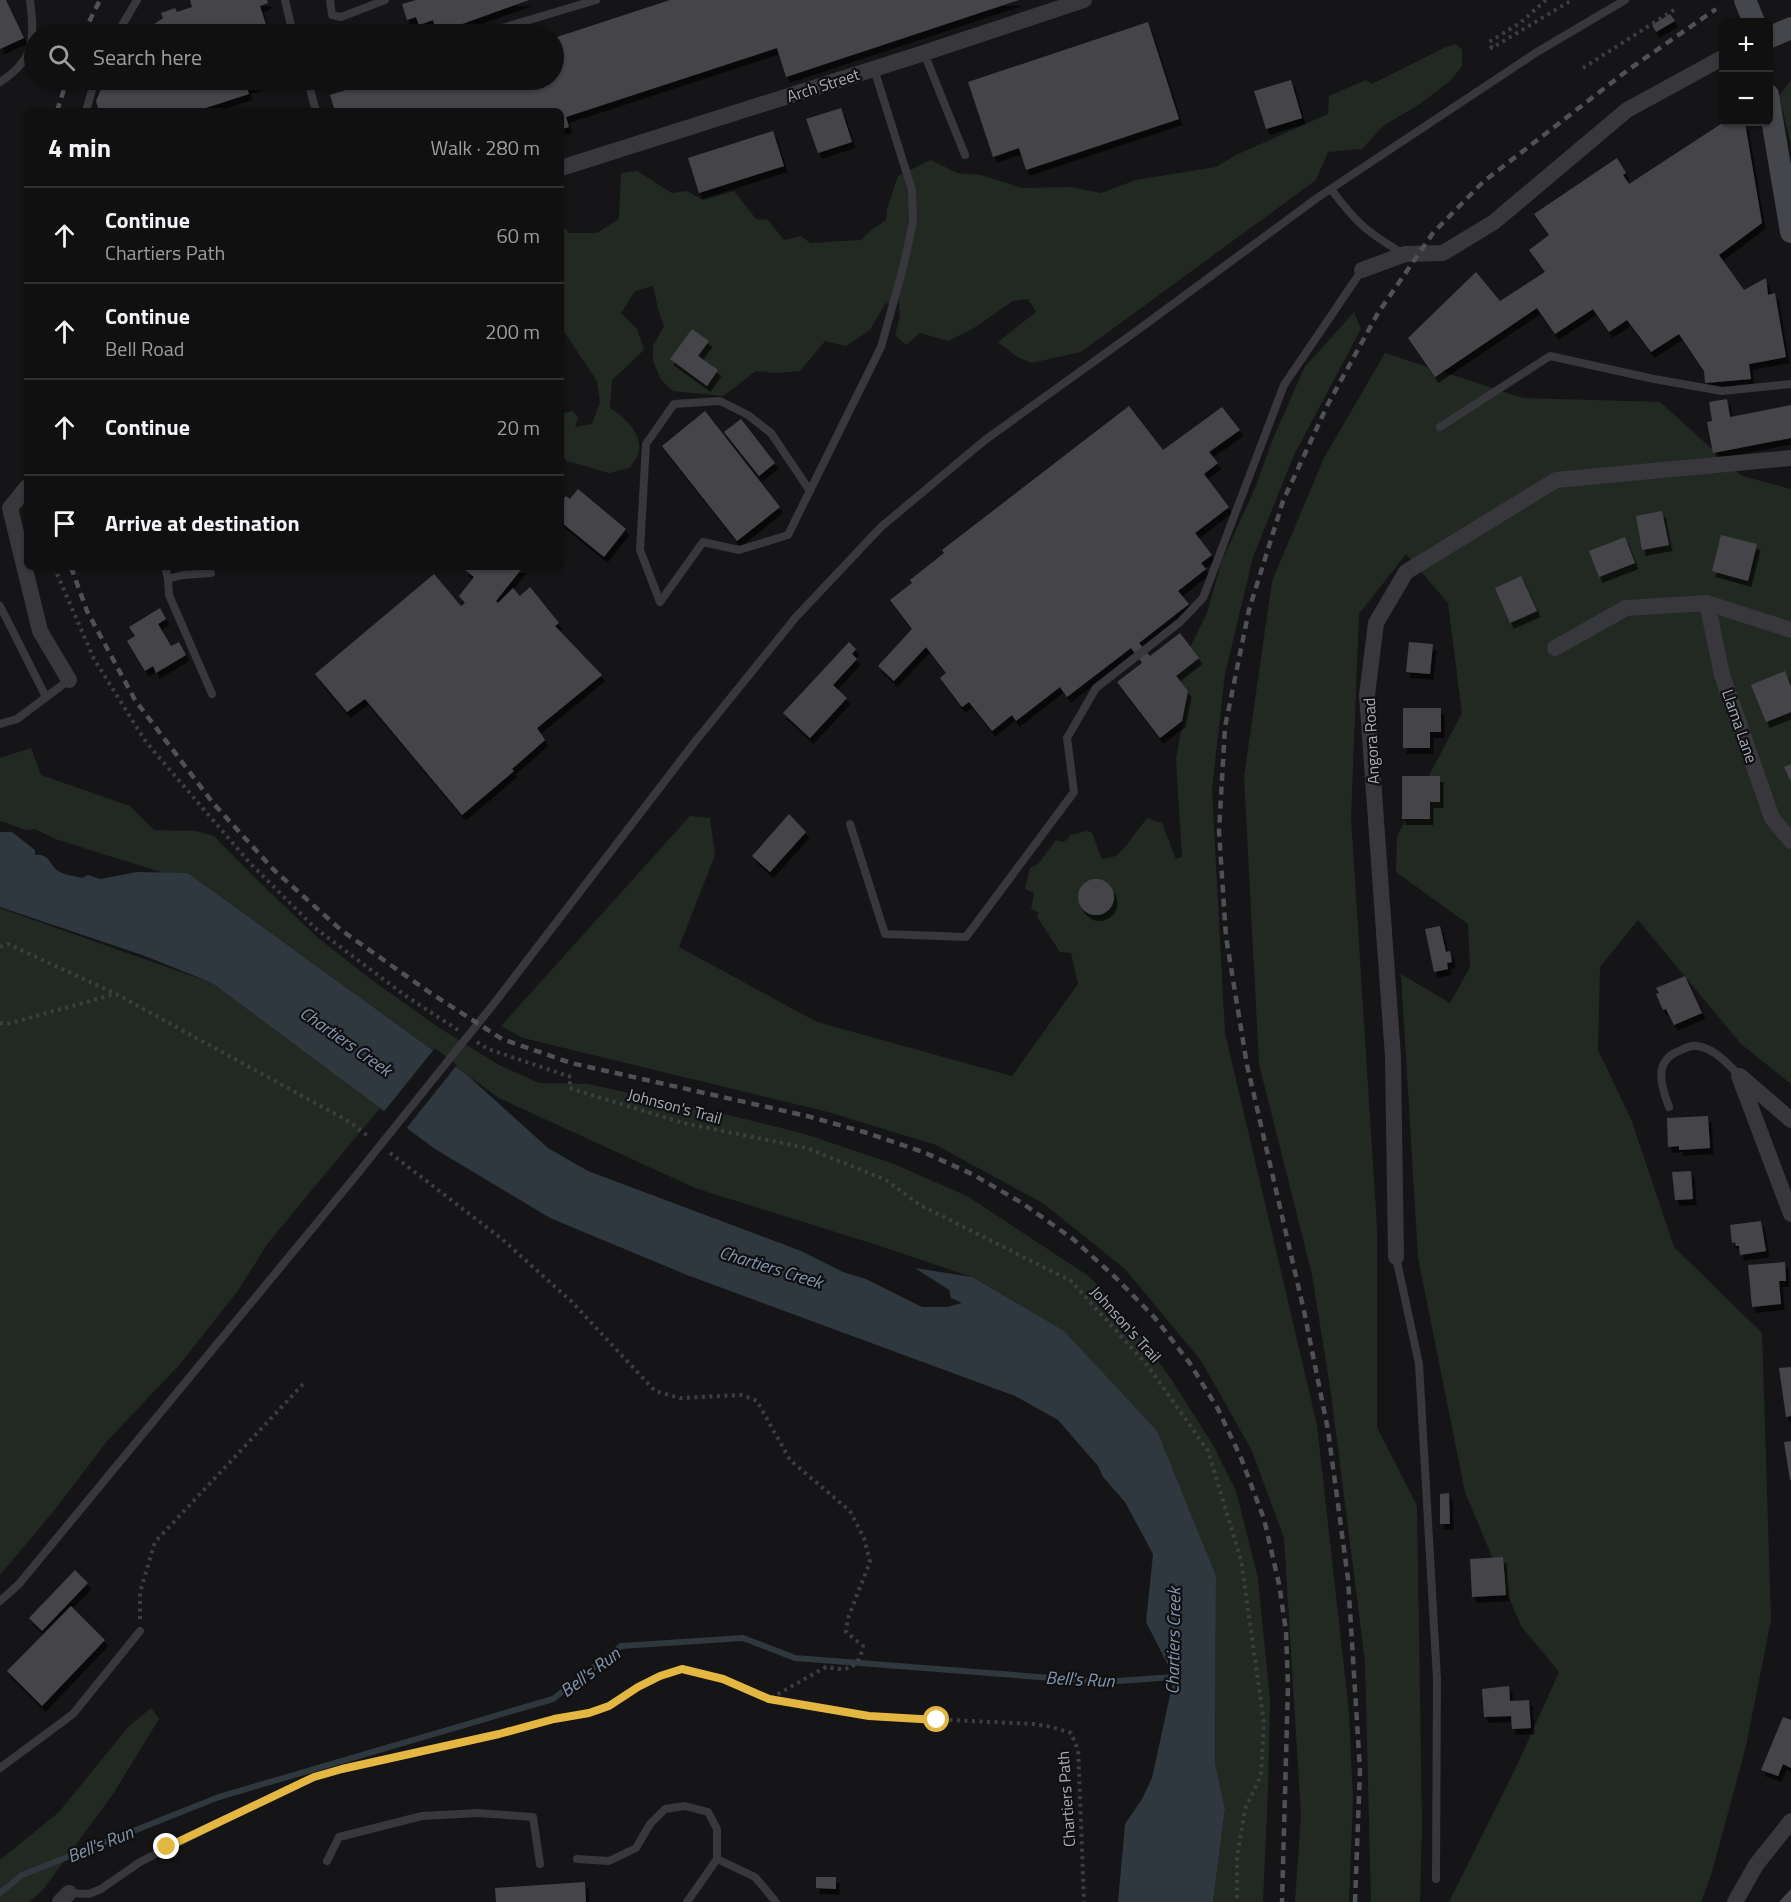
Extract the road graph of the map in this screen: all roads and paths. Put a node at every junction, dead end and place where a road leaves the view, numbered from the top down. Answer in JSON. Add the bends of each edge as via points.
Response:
{"nodes":[{"id":1,"x":30,"y":0,"type":"edge"},
{"id":2,"x":137,"y":0,"type":"edge"},
{"id":3,"x":330,"y":0,"type":"edge"},
{"id":4,"x":385,"y":0,"type":"edge"},
{"id":5,"x":596,"y":0,"type":"edge"},
{"id":6,"x":1084,"y":0,"type":"edge"},
{"id":7,"x":1546,"y":0,"type":"edge"},
{"id":8,"x":1572,"y":0,"type":"edge"},
{"id":9,"x":1625,"y":0,"type":"edge"},
{"id":10,"x":1745,"y":0,"type":"edge"},
{"id":11,"x":287,"y":2,"type":"edge"},
{"id":12,"x":1677,"y":8,"type":"dead end"},
{"id":13,"x":1752,"y":18,"type":"edge"},
{"id":14,"x":33,"y":24,"type":"edge"},
{"id":15,"x":123,"y":24,"type":"edge"},
{"id":16,"x":291,"y":24,"type":"edge"},
{"id":17,"x":516,"y":24,"type":"edge"},
{"id":18,"x":1791,"y":28,"type":"edge"},
{"id":19,"x":1773,"y":36,"type":"edge"},
{"id":20,"x":924,"y":53,"type":"junction"},
{"id":21,"x":24,"y":59,"type":"edge"},
{"id":22,"x":1719,"y":60,"type":"edge"},
{"id":23,"x":1583,"y":68,"type":"dead end"},
{"id":24,"x":874,"y":69,"type":"junction"},
{"id":25,"x":0,"y":81,"type":"edge"},
{"id":26,"x":92,"y":90,"type":"edge"},
{"id":27,"x":312,"y":90,"type":"edge"},
{"id":28,"x":87,"y":108,"type":"edge"},
{"id":29,"x":315,"y":108,"type":"edge"},
{"id":30,"x":1773,"y":124,"type":"edge"},
{"id":31,"x":965,"y":155,"type":"dead end"},
{"id":32,"x":564,"y":167,"type":"edge"},
{"id":33,"x":1331,"y":189,"type":"junction"},
{"id":34,"x":1791,"y":232,"type":"edge"},
{"id":35,"x":1405,"y":254,"type":"junction"},
{"id":36,"x":1362,"y":270,"type":"joint"},
{"id":37,"x":1791,"y":384,"type":"edge"},
{"id":38,"x":1440,"y":427,"type":"dead end"},
{"id":39,"x":1791,"y":458,"type":"edge"},
{"id":40,"x":24,"y":491,"type":"edge"},
{"id":41,"x":810,"y":491,"type":"junction"},
{"id":42,"x":24,"y":566,"type":"edge"},
{"id":43,"x":25,"y":570,"type":"edge"},
{"id":44,"x":55,"y":570,"type":"edge"},
{"id":45,"x":166,"y":570,"type":"edge"},
{"id":46,"x":211,"y":573,"type":"dead end"},
{"id":47,"x":168,"y":579,"type":"junction"},
{"id":48,"x":1707,"y":603,"type":"junction"},
{"id":49,"x":0,"y":606,"type":"edge"},
{"id":50,"x":1791,"y":630,"type":"edge"},
{"id":51,"x":1555,"y":648,"type":"dead end"},
{"id":52,"x":69,"y":680,"type":"joint"},
{"id":53,"x":213,"y":694,"type":"dead end"},
{"id":54,"x":46,"y":698,"type":"junction"},
{"id":55,"x":0,"y":724,"type":"edge"},
{"id":56,"x":850,"y":824,"type":"dead end"},
{"id":57,"x":1791,"y":841,"type":"edge"},
{"id":58,"x":0,"y":947,"type":"edge"},
{"id":59,"x":116,"y":994,"type":"junction"},
{"id":60,"x":0,"y":1023,"type":"edge"},
{"id":61,"x":460,"y":1032,"type":"dead end"},
{"id":62,"x":470,"y":1038,"type":"dead end"},
{"id":63,"x":1739,"y":1076,"type":"junction"},
{"id":64,"x":1669,"y":1107,"type":"dead end"},
{"id":65,"x":1791,"y":1120,"type":"edge"},
{"id":66,"x":376,"y":1143,"type":"dead end"},
{"id":67,"x":386,"y":1149,"type":"dead end"},
{"id":68,"x":1791,"y":1214,"type":"edge"},
{"id":69,"x":1396,"y":1257,"type":"joint"},
{"id":70,"x":306,"y":1381,"type":"dead end"},
{"id":71,"x":0,"y":1601,"type":"edge"},
{"id":72,"x":140,"y":1631,"type":"joint"},
{"id":73,"x":769,"y":1699,"type":"junction"},
{"id":74,"x":0,"y":1768,"type":"edge"},
{"id":75,"x":225,"y":1819,"type":"joint"},
{"id":76,"x":1791,"y":1821,"type":"edge"},
{"id":77,"x":577,"y":1859,"type":"dead end"},
{"id":78,"x":717,"y":1859,"type":"junction"},
{"id":79,"x":327,"y":1861,"type":"dead end"},
{"id":80,"x":540,"y":1864,"type":"dead end"},
{"id":81,"x":1436,"y":1879,"type":"dead end"},
{"id":82,"x":65,"y":1898,"type":"edge"},
{"id":83,"x":687,"y":1902,"type":"edge"},
{"id":84,"x":776,"y":1902,"type":"edge"},
{"id":85,"x":1084,"y":1902,"type":"edge"},
{"id":86,"x":1237,"y":1902,"type":"edge"},
{"id":87,"x":1736,"y":1902,"type":"edge"}],
"edges":[{"from":1,"to":14,"type":"lane"},
{"from":2,"to":15,"type":"lane"},
{"from":3,"to":4,"type":"lane","via":[[332,15],[340,17]]},
{"from":5,"to":17,"type":"lane"},
{"from":6,"to":20,"type":"street","name":"Arch Street"},
{"from":7,"to":8,"type":"path","via":[[1520,23],[1489,42],[1492,48]]},
{"from":9,"to":33,"type":"lane","via":[[1537,52]]},
{"from":10,"to":13,"type":"street"},
{"from":11,"to":16,"type":"lane"},
{"from":12,"to":23,"type":"path"},
{"from":18,"to":19,"type":"street"},
{"from":20,"to":24,"type":"street","name":"Arch Street"},
{"from":20,"to":31,"type":"lane"},
{"from":21,"to":25,"type":"lane","via":[[15,72]]},
{"from":22,"to":35,"type":"street","via":[[1627,110],[1494,222],[1443,253]]},
{"from":24,"to":32,"type":"street","name":"Arch Street"},
{"from":24,"to":41,"type":"lane","via":[[912,190],[913,222],[881,347]]},
{"from":26,"to":28,"type":"lane"},
{"from":27,"to":29,"type":"lane"},
{"from":30,"to":34,"type":"street"},
{"from":33,"to":35,"type":"lane","via":[[1370,234]]},
{"from":33,"to":71,"type":"lane","via":[[985,440],[881,527],[796,617],[354,1178]]},
{"from":35,"to":36,"type":"street"},
{"from":36,"to":56,"type":"lane","via":[[1284,385],[1203,598],[1180,622],[1096,688],[1067,738],[1074,792],[966,937],[885,934]]},
{"from":37,"to":38,"type":"lane","via":[[1722,391],[1550,356]]},
{"from":39,"to":69,"type":"street","name":"Angora Road","via":[[1556,480],[1406,572],[1376,623],[1367,695],[1393,1057]]},
{"from":40,"to":42,"type":"street","via":[[10,508]]},
{"from":41,"to":41,"type":"lane","via":[[788,535],[739,550],[703,542],[660,602],[639,550],[646,444],[674,404],[720,401],[748,415],[771,433]]},
{"from":43,"to":52,"type":"street","via":[[40,632]]},
{"from":44,"to":61,"type":"path","via":[[94,659],[146,742],[249,862],[315,928]]},
{"from":45,"to":47,"type":"lane"},
{"from":46,"to":47,"type":"lane"},
{"from":47,"to":53,"type":"lane","via":[[169,595]]},
{"from":48,"to":50,"type":"street"},
{"from":48,"to":51,"type":"street","via":[[1626,608]]},
{"from":48,"to":57,"type":"street","name":"Llama Lane","via":[[1722,675],[1772,818]]},
{"from":49,"to":54,"type":"lane"},
{"from":52,"to":54,"type":"lane"},
{"from":54,"to":55,"type":"lane","via":[[17,718]]},
{"from":58,"to":59,"type":"path","via":[[8,944]]},
{"from":59,"to":60,"type":"path"},
{"from":59,"to":66,"type":"path","via":[[350,1122]]},
{"from":62,"to":86,"type":"path","name":"Johnson's Trail","via":[[488,1049],[571,1077],[569,1088],[683,1123],[807,1148],[886,1179],[920,1205],[1071,1281],[1148,1366],[1208,1451],[1240,1560],[1264,1723],[1261,1775],[1243,1819]]},
{"from":63,"to":64,"type":"lane","via":[[1726,1062],[1699,1046],[1671,1054],[1662,1066],[1661,1087]]},
{"from":63,"to":65,"type":"street"},
{"from":63,"to":68,"type":"street"},
{"from":67,"to":73,"type":"path","via":[[502,1239],[572,1302],[655,1391],[680,1398],[742,1395],[757,1401],[790,1460],[850,1511],[864,1538],[870,1562],[846,1632],[863,1646],[860,1658],[851,1668],[826,1667]]},
{"from":69,"to":81,"type":"lane","via":[[1419,1364],[1437,1679]]},
{"from":70,"to":72,"type":"path","via":[[155,1542],[140,1592]]},
{"from":72,"to":74,"type":"lane","via":[[73,1714]]},
{"from":73,"to":75,"type":"path","via":[[723,1679],[682,1669],[660,1676],[609,1706],[589,1713],[314,1777]]},
{"from":73,"to":85,"type":"path","name":"Chartiers Path","via":[[869,1716],[1033,1724],[1071,1733],[1078,1750]]},
{"from":75,"to":82,"type":"lane","via":[[140,1862],[101,1889]]},
{"from":76,"to":87,"type":"street","via":[[1756,1865]]},
{"from":77,"to":78,"type":"lane","via":[[609,1862],[636,1848],[650,1824],[665,1809],[685,1806],[708,1812],[717,1829]]},
{"from":78,"to":83,"type":"lane"},
{"from":78,"to":84,"type":"lane","via":[[755,1877]]},
{"from":79,"to":80,"type":"lane","via":[[339,1837],[422,1816],[478,1813],[533,1817]]}]}
